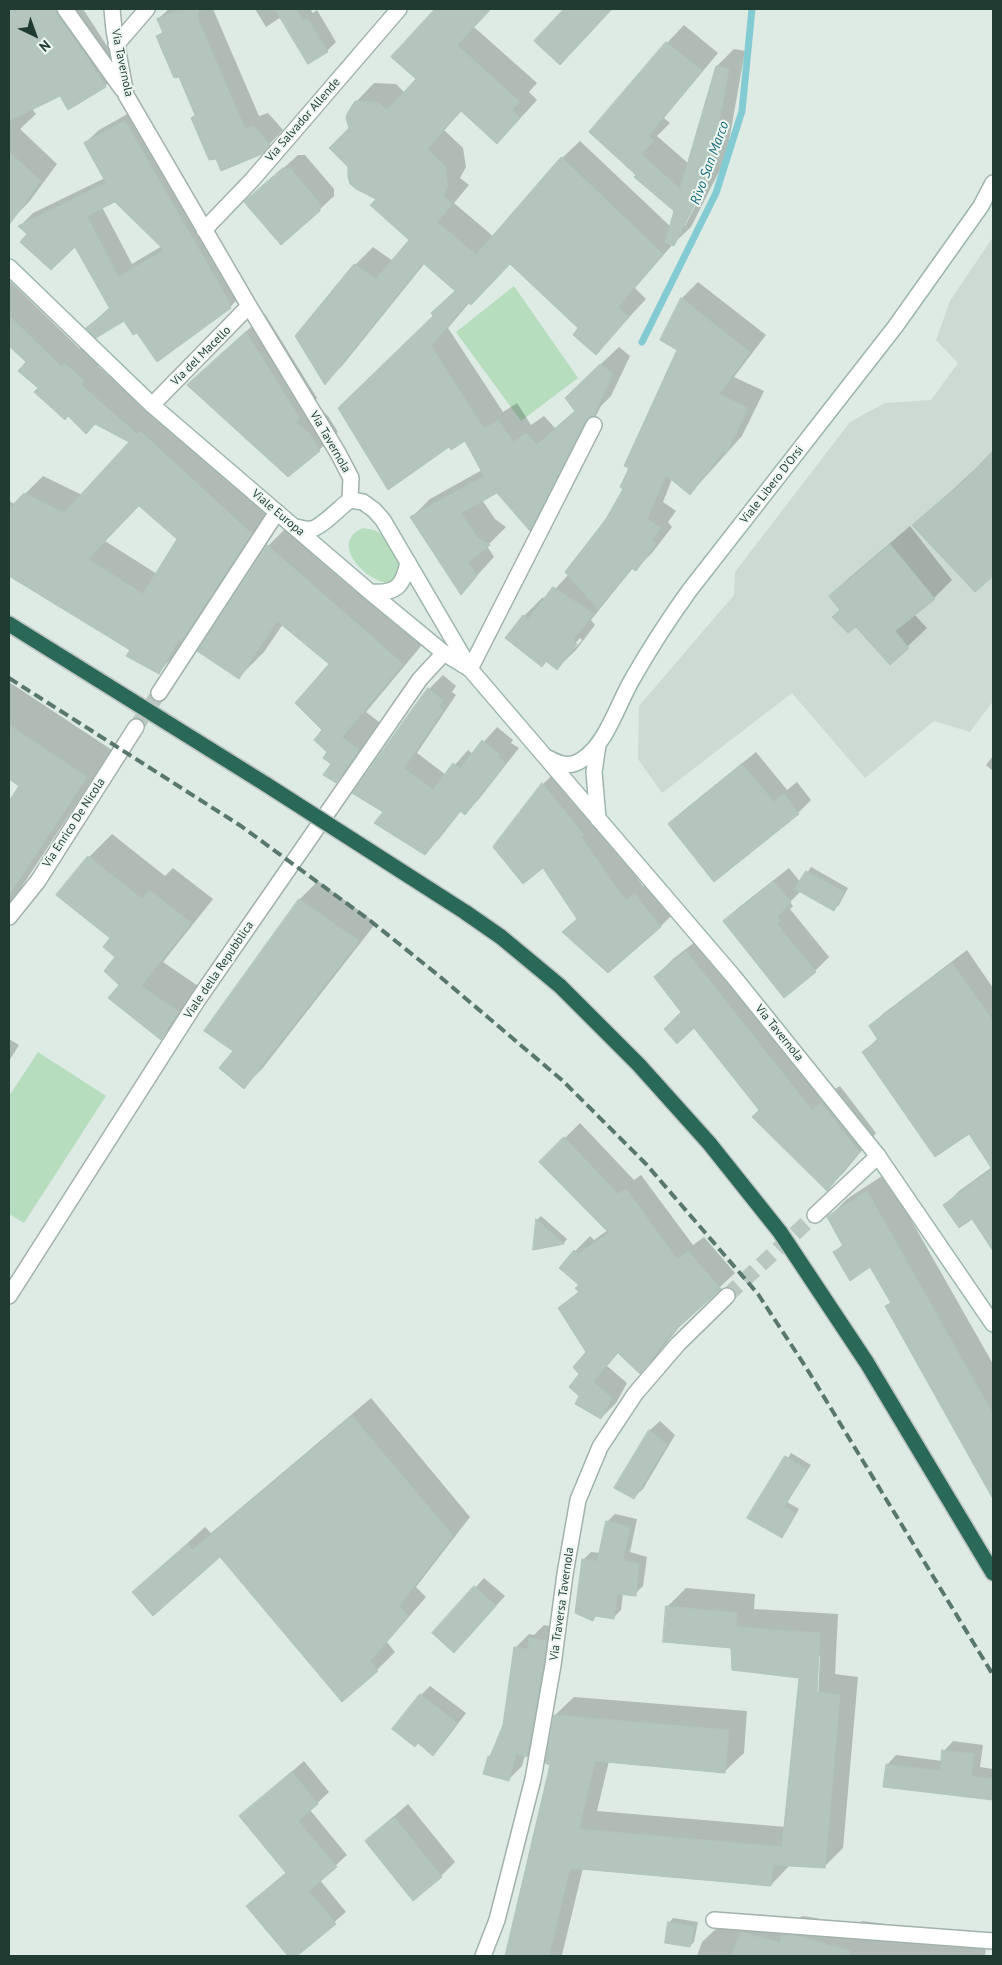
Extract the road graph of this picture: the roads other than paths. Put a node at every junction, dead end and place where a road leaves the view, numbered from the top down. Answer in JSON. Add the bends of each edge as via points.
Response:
{"nodes":[{"id":1,"x":65,"y":9,"type":"edge"},
{"id":2,"x":112,"y":9,"type":"edge"},
{"id":3,"x":147,"y":9,"type":"edge"},
{"id":4,"x":399,"y":9,"type":"edge"},
{"id":5,"x":116,"y":45,"type":"junction"},
{"id":6,"x":126,"y":95,"type":"junction"},
{"id":7,"x":993,"y":183,"type":"edge"},
{"id":8,"x":204,"y":230,"type":"junction"},
{"id":9,"x":9,"y":267,"type":"edge"},
{"id":10,"x":249,"y":306,"type":"junction"},
{"id":11,"x":152,"y":405,"type":"junction"},
{"id":12,"x":594,"y":425,"type":"dead end"},
{"id":13,"x":350,"y":500,"type":"junction"},
{"id":14,"x":277,"y":512,"type":"junction"},
{"id":15,"x":321,"y":525,"type":"junction"},
{"id":16,"x":296,"y":527,"type":"junction"},
{"id":17,"x":324,"y":551,"type":"junction"},
{"id":18,"x":408,"y":562,"type":"junction"},
{"id":19,"x":370,"y":592,"type":"junction"},
{"id":20,"x":9,"y":624,"type":"edge"},
{"id":21,"x":444,"y":653,"type":"junction"},
{"id":22,"x":470,"y":669,"type":"junction"},
{"id":23,"x":159,"y":693,"type":"tunnel mouth"},
{"id":24,"x":136,"y":728,"type":"tunnel mouth"},
{"id":25,"x":598,"y":745,"type":"junction"},
{"id":26,"x":546,"y":757,"type":"junction"},
{"id":27,"x":598,"y":819,"type":"junction"},
{"id":28,"x":9,"y":917,"type":"edge"},
{"id":29,"x":878,"y":1156,"type":"junction"},
{"id":30,"x":815,"y":1215,"type":"tunnel mouth"},
{"id":31,"x":9,"y":1296,"type":"edge"},
{"id":32,"x":727,"y":1296,"type":"tunnel mouth"},
{"id":33,"x":993,"y":1324,"type":"edge"},
{"id":34,"x":993,"y":1573,"type":"edge"},
{"id":35,"x":714,"y":1920,"type":"dead end"},
{"id":36,"x":993,"y":1941,"type":"edge"},
{"id":37,"x":483,"y":1956,"type":"edge"}],
"edges":[{"from":1,"to":6,"type":"street"},
{"from":2,"to":5,"type":"street","name":"Via Tavernola"},
{"from":3,"to":5,"type":"street"},
{"from":4,"to":8,"type":"street","name":"Via Salvador Allende","via":[[252,180]]},
{"from":5,"to":6,"type":"street","name":"Via Tavernola"},
{"from":6,"to":8,"type":"street","name":"Via Tavernola"},
{"from":7,"to":25,"type":"street","name":"Viale Libero D'Orsi","via":[[981,206],[895,327],[689,591],[631,680]]},
{"from":8,"to":10,"type":"street","name":"Via Tavernola"},
{"from":9,"to":11,"type":"street","name":"Viale Europa"},
{"from":10,"to":11,"type":"street","name":"Via del Macello"},
{"from":10,"to":13,"type":"street","name":"Via Tavernola","via":[[351,478]]},
{"from":11,"to":14,"type":"street","name":"Viale Europa"},
{"from":12,"to":22,"type":"street"},
{"from":13,"to":15,"type":"street"},
{"from":13,"to":18,"type":"street","via":[[363,502],[374,510]]},
{"from":14,"to":16,"type":"street","name":"Viale Europa"},
{"from":14,"to":23,"type":"street"},
{"from":15,"to":16,"type":"street","via":[[310,530]]},
{"from":15,"to":17,"type":"street","via":[[318,535]]},
{"from":16,"to":17,"type":"street","name":"Viale Europa"},
{"from":17,"to":19,"type":"street","name":"Viale Europa"},
{"from":18,"to":19,"type":"street","via":[[405,577],[395,589],[384,593]]},
{"from":18,"to":22,"type":"street"},
{"from":19,"to":21,"type":"street","name":"Viale Europa"},
{"from":20,"to":34,"type":"highway","bridge":true,"via":[[466,912],[560,986],[639,1065],[709,1143],[762,1209],[811,1276],[867,1363]]},
{"from":21,"to":22,"type":"street","name":"Viale Europa"},
{"from":21,"to":31,"type":"street","name":"Viale della Repubblica","via":[[420,679],[199,998]]},
{"from":22,"to":26,"type":"street","name":"Viale Europa"},
{"from":24,"to":28,"type":"street","name":"Via Enrico De Nicola","via":[[38,880]]},
{"from":25,"to":26,"type":"street","name":"Viale Libero D'Orsi","via":[[584,759],[572,765],[560,764]]},
{"from":25,"to":27,"type":"street","via":[[594,772]]},
{"from":26,"to":27,"type":"street","name":"Via Tavernola"},
{"from":27,"to":29,"type":"street","name":"Via Tavernola","via":[[733,976]]},
{"from":29,"to":30,"type":"street"},
{"from":29,"to":33,"type":"street","name":"Via Tavernola"},
{"from":32,"to":37,"type":"street","name":"Via Traversa Tavernola","via":[[678,1344],[635,1394],[600,1447],[578,1500],[533,1779],[497,1920]]},
{"from":35,"to":36,"type":"street"}]}
